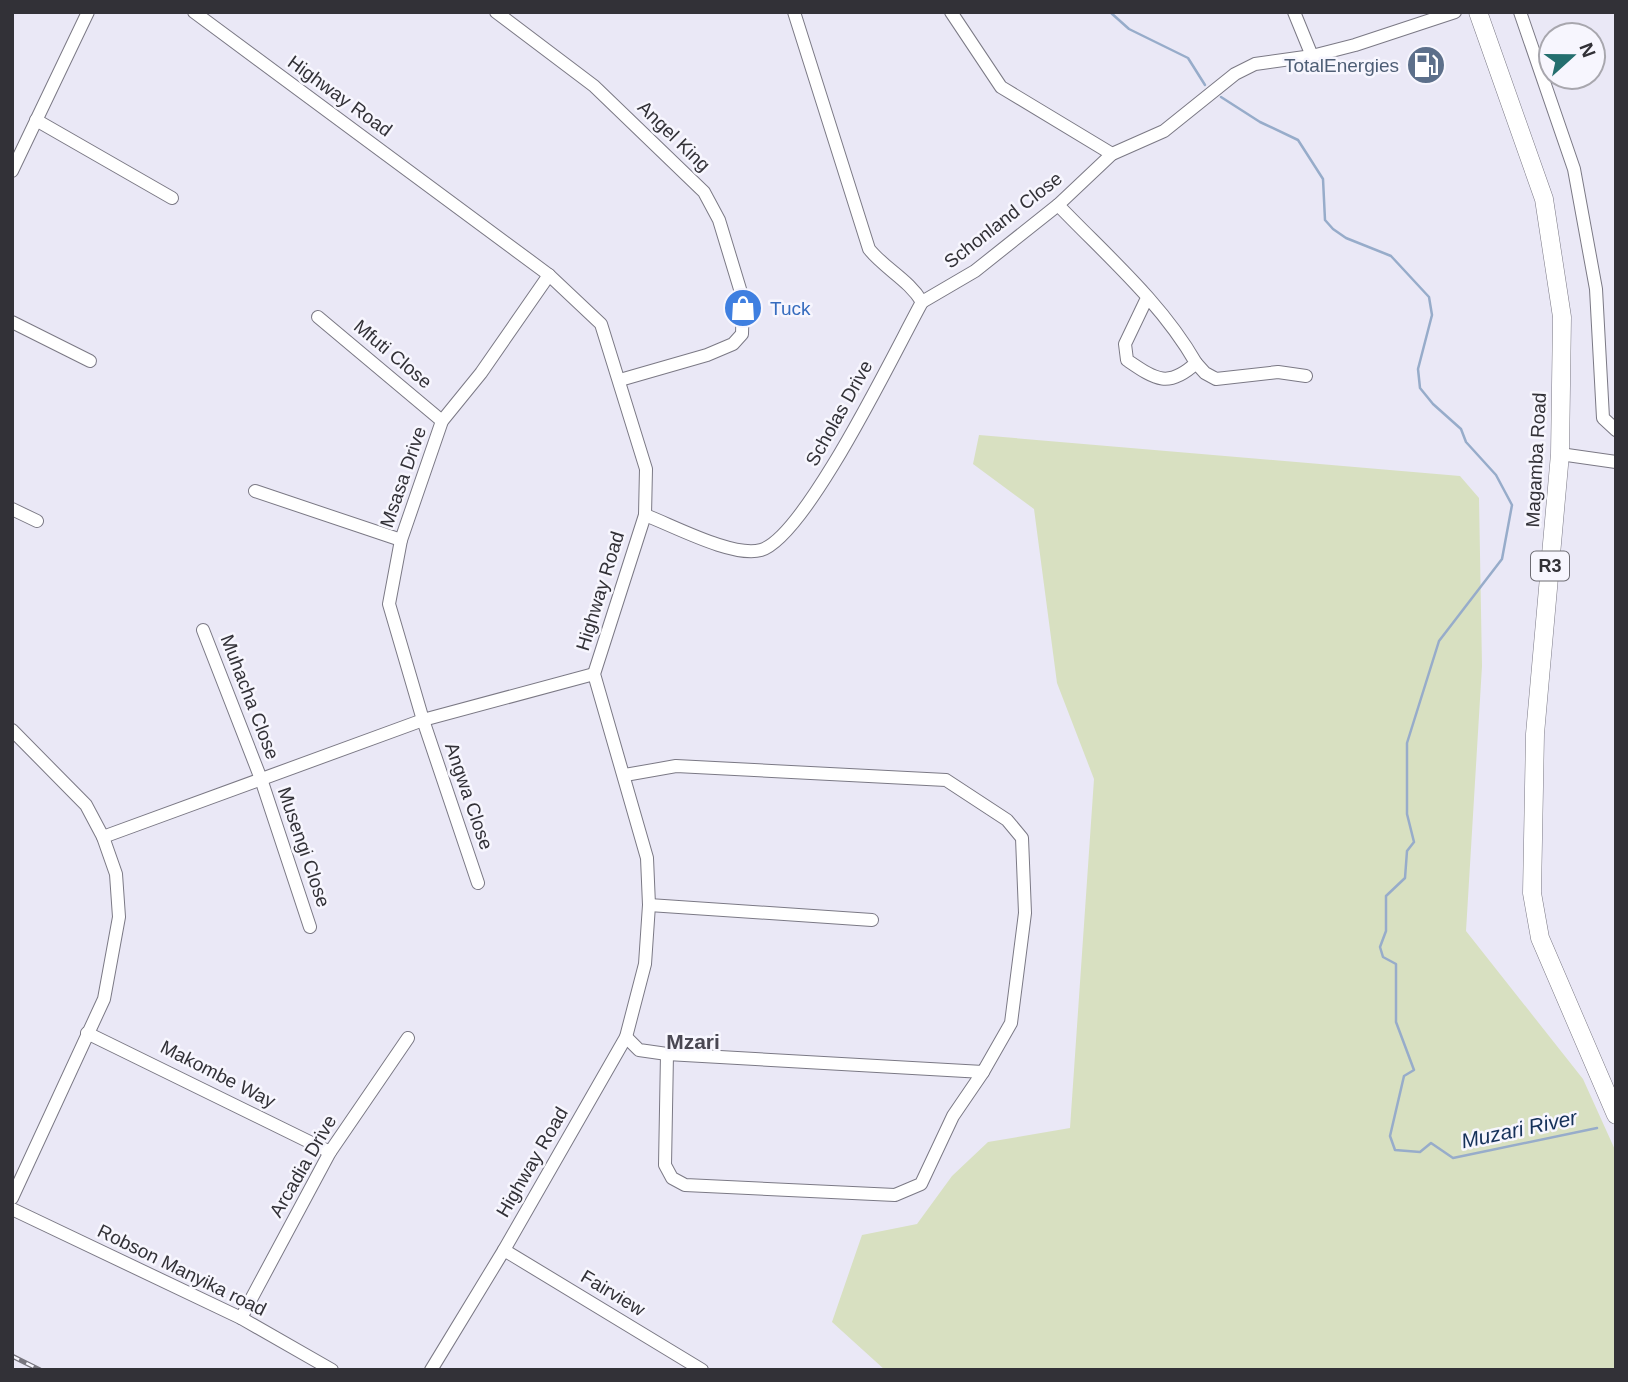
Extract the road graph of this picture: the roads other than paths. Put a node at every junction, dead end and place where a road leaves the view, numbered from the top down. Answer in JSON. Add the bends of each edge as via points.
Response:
{"nodes":[{"id":1,"x":88,"y":12,"type":"edge"},
{"id":2,"x":194,"y":12,"type":"edge"},
{"id":3,"x":496,"y":12,"type":"edge"},
{"id":4,"x":794,"y":12,"type":"edge"},
{"id":5,"x":951,"y":12,"type":"edge"},
{"id":6,"x":1294,"y":12,"type":"edge"},
{"id":7,"x":1454,"y":12,"type":"edge"},
{"id":8,"x":1478,"y":12,"type":"edge"},
{"id":9,"x":1520,"y":12,"type":"edge"},
{"id":10,"x":1312,"y":56,"type":"junction"},
{"id":11,"x":36,"y":120,"type":"junction"},
{"id":12,"x":1112,"y":154,"type":"junction"},
{"id":13,"x":12,"y":171,"type":"edge"},
{"id":14,"x":172,"y":198,"type":"dead end"},
{"id":15,"x":1058,"y":205,"type":"junction"},
{"id":16,"x":550,"y":275,"type":"junction"},
{"id":17,"x":1147,"y":298,"type":"junction"},
{"id":18,"x":922,"y":302,"type":"junction"},
{"id":19,"x":318,"y":317,"type":"dead end"},
{"id":20,"x":12,"y":322,"type":"edge"},
{"id":21,"x":90,"y":361,"type":"dead end"},
{"id":22,"x":1196,"y":363,"type":"junction"},
{"id":23,"x":1306,"y":376,"type":"dead end"},
{"id":24,"x":620,"y":380,"type":"junction"},
{"id":25,"x":442,"y":421,"type":"junction"},
{"id":26,"x":1616,"y":430,"type":"edge"},
{"id":27,"x":1560,"y":454,"type":"junction"},
{"id":28,"x":1615,"y":460,"type":"edge"},
{"id":29,"x":255,"y":491,"type":"dead end"},
{"id":30,"x":12,"y":509,"type":"edge"},
{"id":31,"x":645,"y":514,"type":"junction"},
{"id":32,"x":37,"y":521,"type":"dead end"},
{"id":33,"x":401,"y":540,"type":"junction"},
{"id":34,"x":203,"y":630,"type":"dead end"},
{"id":35,"x":594,"y":674,"type":"junction"},
{"id":36,"x":424,"y":720,"type":"junction"},
{"id":37,"x":13,"y":732,"type":"edge"},
{"id":38,"x":625,"y":775,"type":"junction"},
{"id":39,"x":261,"y":779,"type":"junction"},
{"id":40,"x":103,"y":837,"type":"junction"},
{"id":41,"x":478,"y":883,"type":"dead end"},
{"id":42,"x":649,"y":905,"type":"junction"},
{"id":43,"x":873,"y":919,"type":"dead end"},
{"id":44,"x":310,"y":927,"type":"dead end"},
{"id":45,"x":88,"y":1033,"type":"junction"},
{"id":46,"x":626,"y":1037,"type":"junction"},
{"id":47,"x":408,"y":1038,"type":"dead end"},
{"id":48,"x":667,"y":1054,"type":"junction"},
{"id":49,"x":983,"y":1072,"type":"junction"},
{"id":50,"x":1616,"y":1115,"type":"edge"},
{"id":51,"x":330,"y":1152,"type":"junction"},
{"id":52,"x":12,"y":1198,"type":"edge"},
{"id":53,"x":12,"y":1209,"type":"edge"},
{"id":54,"x":504,"y":1250,"type":"junction"},
{"id":55,"x":241,"y":1318,"type":"junction"},
{"id":56,"x":332,"y":1370,"type":"edge"},
{"id":57,"x":431,"y":1370,"type":"edge"},
{"id":58,"x":702,"y":1370,"type":"edge"}],
"edges":[{"from":1,"to":11,"type":"street"},
{"from":2,"to":16,"type":"street","name":"Highway Road"},
{"from":3,"to":24,"type":"street","name":"Angel King","via":[[594,86],[704,192],[719,220],[743,299],[742,334],[733,344],[707,355]]},
{"from":4,"to":18,"type":"street","via":[[869,250],[884,268],[914,288]]},
{"from":5,"to":12,"type":"street","via":[[1001,88]]},
{"from":6,"to":10,"type":"street"},
{"from":7,"to":10,"type":"street","name":"Schonland Close"},
{"from":8,"to":27,"type":"highway","name":"Magamba Road","number":"R3","via":[[1545,200],[1562,317]]},
{"from":9,"to":26,"type":"street","via":[[1574,169],[1596,289],[1603,418]]},
{"from":10,"to":12,"type":"street","name":"Schonland Close","via":[[1255,64],[1235,74],[1164,131]]},
{"from":11,"to":13,"type":"street"},
{"from":11,"to":14,"type":"street"},
{"from":12,"to":15,"type":"street","name":"Schonland Close"},
{"from":15,"to":17,"type":"street"},
{"from":15,"to":18,"type":"street","name":"Schonland Close","via":[[975,271]]},
{"from":16,"to":24,"type":"street","name":"Highway Road","via":[[601,324]]},
{"from":16,"to":25,"type":"street","name":"Msasa Drive"},
{"from":17,"to":22,"type":"street","via":[[1177,331]]},
{"from":17,"to":22,"type":"street","via":[[1125,344],[1127,360],[1156,379],[1181,377]]},
{"from":18,"to":31,"type":"street","name":"Scholas Drive","via":[[817,492],[781,537],[761,550],[738,551]]},
{"from":19,"to":25,"type":"street","name":"Mfuti Close"},
{"from":20,"to":21,"type":"street"},
{"from":22,"to":23,"type":"street","via":[[1216,379],[1278,372]]},
{"from":24,"to":31,"type":"street","name":"Highway Road","via":[[646,469]]},
{"from":25,"to":33,"type":"street","name":"Msasa Drive"},
{"from":27,"to":28,"type":"street"},
{"from":27,"to":50,"type":"highway","name":"Magamba Road","number":"R3","via":[[1535,734],[1532,893],[1540,938]]},
{"from":29,"to":33,"type":"street"},
{"from":30,"to":32,"type":"street"},
{"from":31,"to":35,"type":"street","name":"Highway Road"},
{"from":33,"to":36,"type":"street","name":"Msasa Drive","via":[[389,604]]},
{"from":34,"to":39,"type":"street","name":"Muhacha Close"},
{"from":35,"to":36,"type":"street"},
{"from":35,"to":38,"type":"street","name":"Highway Road"},
{"from":36,"to":39,"type":"street"},
{"from":36,"to":41,"type":"street","name":"Angwa Close"},
{"from":37,"to":40,"type":"street","via":[[86,804]]},
{"from":38,"to":42,"type":"street","name":"Highway Road","via":[[647,858]]},
{"from":38,"to":49,"type":"street","via":[[676,766],[946,780],[1007,820],[1022,838],[1025,913],[1011,1023]]},
{"from":39,"to":40,"type":"street"},
{"from":39,"to":44,"type":"street","name":"Musengi Close"},
{"from":40,"to":45,"type":"street","via":[[116,874],[118,917],[104,999]]},
{"from":42,"to":43,"type":"street"},
{"from":42,"to":46,"type":"street","name":"Highway Road","via":[[645,964]]},
{"from":45,"to":51,"type":"street","name":"Makombe Way"},
{"from":45,"to":52,"type":"street"},
{"from":46,"to":48,"type":"street","via":[[639,1050]]},
{"from":46,"to":54,"type":"street","name":"Highway Road"},
{"from":47,"to":51,"type":"street","name":"Arcadia Drive"},
{"from":48,"to":49,"type":"street"},
{"from":48,"to":49,"type":"street","via":[[665,1165],[672,1178],[685,1185],[895,1195],[921,1184],[953,1116]]},
{"from":51,"to":55,"type":"street","name":"Arcadia Drive"},
{"from":53,"to":55,"type":"street","name":"Robson Manyika road"},
{"from":54,"to":57,"type":"street","name":"Highway Road"},
{"from":54,"to":58,"type":"street","name":"Fairview"},
{"from":55,"to":56,"type":"street","name":"Robson Manyika road"}]}
